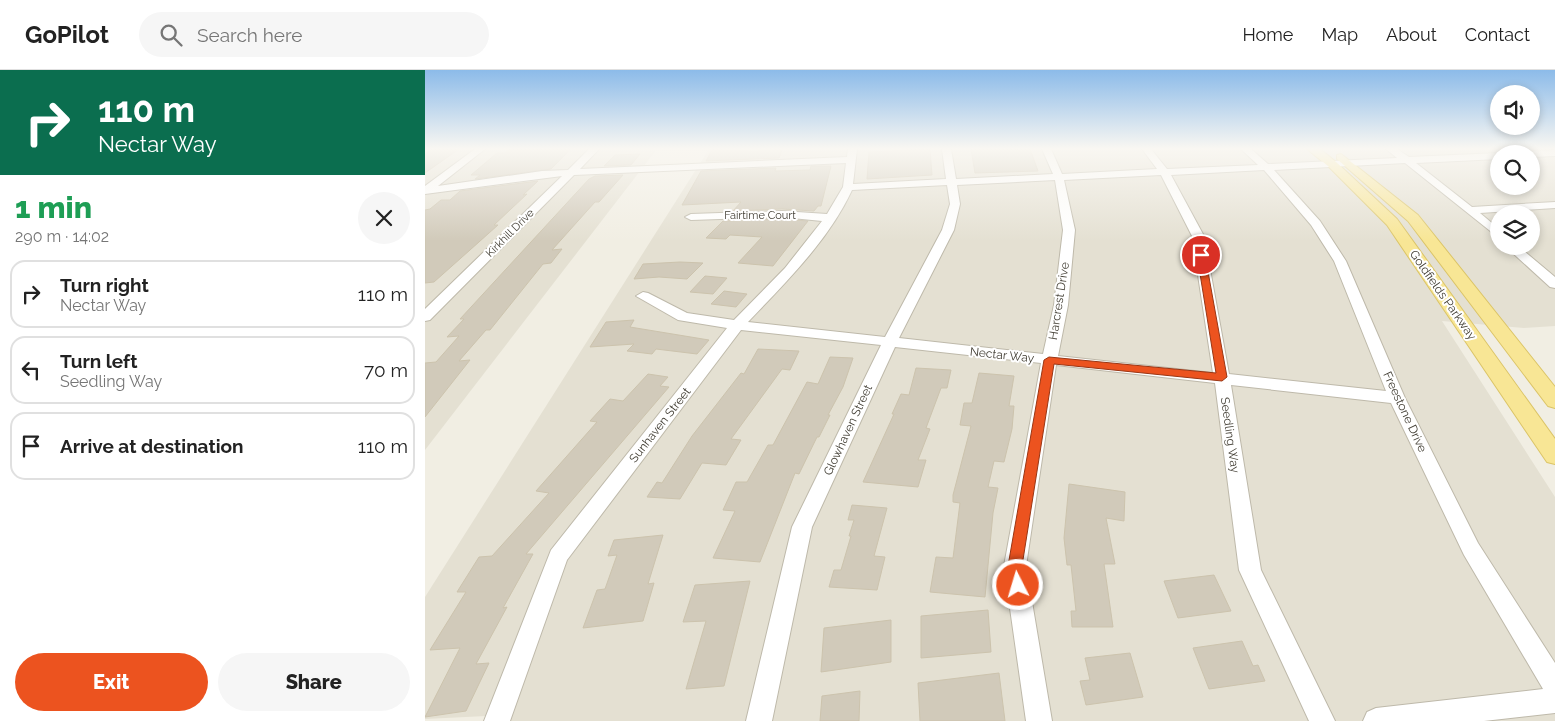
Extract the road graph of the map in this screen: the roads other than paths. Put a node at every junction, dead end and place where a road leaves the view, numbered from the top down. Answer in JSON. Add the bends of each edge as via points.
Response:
{"nodes":[{"id":1,"x":440,"y":179,"type":"edge"},
{"id":2,"x":505,"y":179,"type":"edge"},
{"id":3,"x":565,"y":179,"type":"edge"},
{"id":4,"x":849,"y":179,"type":"edge"},
{"id":5,"x":1008,"y":179,"type":"edge"},
{"id":6,"x":1059,"y":179,"type":"edge"},
{"id":7,"x":1168,"y":179,"type":"edge"},
{"id":8,"x":1276,"y":179,"type":"edge"},
{"id":9,"x":1353,"y":179,"type":"edge"},
{"id":10,"x":1369,"y":179,"type":"edge"},
{"id":11,"x":1434,"y":179,"type":"edge"},
{"id":12,"x":951,"y":182,"type":"junction"},
{"id":13,"x":848,"y":187,"type":"junction"},
{"id":14,"x":425,"y":191,"type":"edge"},
{"id":15,"x":1553,"y":207,"type":"edge"},
{"id":16,"x":1470,"y":210,"type":"junction"},
{"id":17,"x":691,"y":217,"type":"dead end"},
{"id":18,"x":830,"y":218,"type":"junction"},
{"id":19,"x":1490,"y":228,"type":"edge"},
{"id":20,"x":1521,"y":255,"type":"edge"},
{"id":21,"x":1554,"y":283,"type":"edge"},
{"id":22,"x":643,"y":296,"type":"dead end"},
{"id":23,"x":425,"y":317,"type":"edge"},
{"id":24,"x":737,"y":325,"type":"junction"},
{"id":25,"x":890,"y":342,"type":"junction"},
{"id":26,"x":1049,"y":360,"type":"junction"},
{"id":27,"x":1222,"y":377,"type":"junction"},
{"id":28,"x":1397,"y":398,"type":"junction"},
{"id":29,"x":1555,"y":401,"type":"edge"},
{"id":30,"x":1555,"y":456,"type":"edge"},
{"id":31,"x":1555,"y":685,"type":"edge"},
{"id":32,"x":1555,"y":700,"type":"edge"},
{"id":33,"x":497,"y":721,"type":"edge"},
{"id":34,"x":759,"y":721,"type":"edge"},
{"id":35,"x":1039,"y":721,"type":"edge"},
{"id":36,"x":1322,"y":721,"type":"edge"},
{"id":37,"x":1377,"y":721,"type":"edge"}],
"edges":[{"from":1,"to":14,"type":"street"},
{"from":2,"to":14,"type":"street"},
{"from":3,"to":23,"type":"street","name":"Kirkhill Drive"},
{"from":4,"to":13,"type":"street","name":"Sunhaven Street"},
{"from":5,"to":12,"type":"street"},
{"from":6,"to":26,"type":"street","name":"Harcrest Drive","via":[[1069,230],[1061,305]]},
{"from":7,"to":27,"type":"street","name":"Seedling Way","via":[[1198,236]]},
{"from":8,"to":28,"type":"street","name":"Freestone Drive","via":[[1316,223],[1340,261]]},
{"from":9,"to":30,"type":"main road","name":"Goldfields Parkway","via":[[1392,222]]},
{"from":10,"to":29,"type":"main road","name":"Goldfields Parkway","via":[[1413,218]]},
{"from":11,"to":16,"type":"street"},
{"from":12,"to":13,"type":"street"},
{"from":12,"to":25,"type":"street","name":"Glowhaven Street","via":[[955,204],[948,230]]},
{"from":13,"to":18,"type":"street","name":"Sunhaven Street"},
{"from":15,"to":16,"type":"street"},
{"from":16,"to":19,"type":"street"},
{"from":17,"to":18,"type":"street","name":"Fairtime Court","via":[[782,214]]},
{"from":18,"to":24,"type":"street","name":"Sunhaven Street","via":[[789,271]]},
{"from":20,"to":21,"type":"street"},
{"from":22,"to":24,"type":"street","name":"Nectar Way","via":[[683,317]]},
{"from":24,"to":25,"type":"street","name":"Nectar Way"},
{"from":24,"to":33,"type":"street","name":"Sunhaven Street","via":[[558,556]]},
{"from":25,"to":26,"type":"street","name":"Nectar Way"},
{"from":25,"to":34,"type":"street","name":"Glowhaven Street","via":[[802,527]]},
{"from":26,"to":27,"type":"street","name":"Nectar Way"},
{"from":26,"to":35,"type":"street","name":"Harcrest Drive","via":[[1015,566]]},
{"from":27,"to":28,"type":"street","name":"Nectar Way"},
{"from":27,"to":36,"type":"street","name":"Seedling Way","via":[[1250,570]]},
{"from":28,"to":31,"type":"street","name":"Freestone Drive","via":[[1471,548]]},
{"from":32,"to":37,"type":"street"}]}
